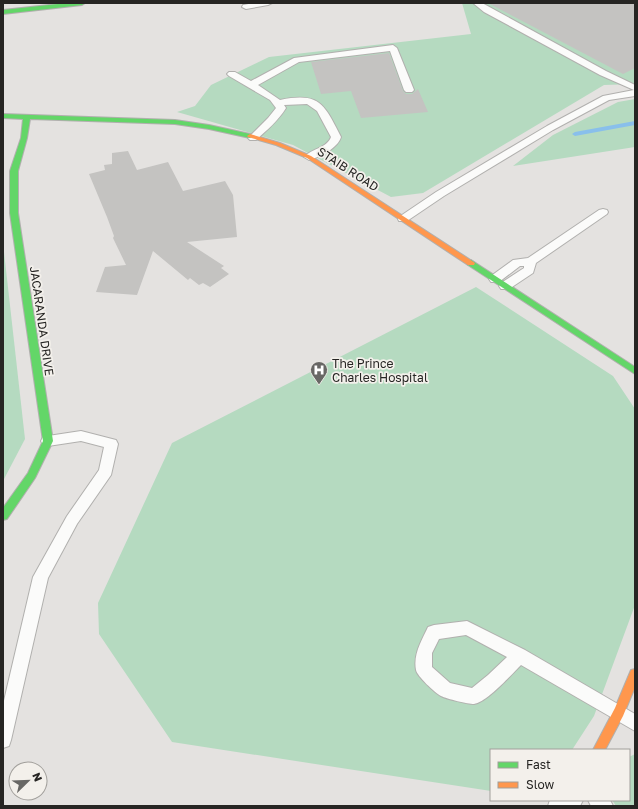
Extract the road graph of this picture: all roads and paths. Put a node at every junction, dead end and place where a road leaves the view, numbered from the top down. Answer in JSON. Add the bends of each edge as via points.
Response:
{"nodes":[{"id":1,"x":82,"y":3,"type":"edge"},
{"id":2,"x":268,"y":3,"type":"edge"},
{"id":3,"x":478,"y":3,"type":"edge"},
{"id":4,"x":246,"y":7,"type":"dead end"},
{"id":5,"x":3,"y":12,"type":"edge"},
{"id":6,"x":603,"y":73,"type":"junction"},
{"id":7,"x":232,"y":74,"type":"dead end"},
{"id":8,"x":251,"y":85,"type":"junction"},
{"id":9,"x":635,"y":88,"type":"edge"},
{"id":10,"x":409,"y":90,"type":"dead end"},
{"id":11,"x":635,"y":93,"type":"edge"},
{"id":12,"x":606,"y":98,"type":"junction"},
{"id":13,"x":278,"y":103,"type":"junction"},
{"id":14,"x":3,"y":116,"type":"edge"},
{"id":15,"x":27,"y":117,"type":"junction"},
{"id":16,"x":253,"y":138,"type":"junction"},
{"id":17,"x":309,"y":157,"type":"junction"},
{"id":18,"x":602,"y":212,"type":"dead end"},
{"id":19,"x":403,"y":218,"type":"junction"},
{"id":20,"x":532,"y":261,"type":"junction"},
{"id":21,"x":495,"y":279,"type":"junction"},
{"id":22,"x":505,"y":286,"type":"junction"},
{"id":23,"x":635,"y":371,"type":"edge"},
{"id":24,"x":48,"y":441,"type":"junction"},
{"id":25,"x":3,"y":516,"type":"edge"},
{"id":26,"x":519,"y":655,"type":"junction"},
{"id":27,"x":635,"y":674,"type":"edge"},
{"id":28,"x":619,"y":712,"type":"junction"},
{"id":29,"x":635,"y":723,"type":"edge"},
{"id":30,"x":3,"y":740,"type":"edge"},
{"id":31,"x":600,"y":749,"type":"edge"}],
"edges":[{"from":1,"to":5,"type":"street"},
{"from":2,"to":4,"type":"lane"},
{"from":3,"to":6,"type":"lane","via":[[486,10]]},
{"from":6,"to":9,"type":"lane"},
{"from":6,"to":12,"type":"lane","via":[[613,86],[612,93]]},
{"from":7,"to":8,"type":"lane"},
{"from":8,"to":10,"type":"lane","via":[[297,60],[393,48]]},
{"from":8,"to":13,"type":"lane"},
{"from":11,"to":12,"type":"lane"},
{"from":12,"to":19,"type":"lane","via":[[550,128]]},
{"from":13,"to":16,"type":"lane","via":[[281,108],[277,114]]},
{"from":13,"to":17,"type":"lane","via":[[306,100],[318,105],[322,110],[336,137],[335,141]]},
{"from":14,"to":15,"type":"street","name":"STAIB ROAD"},
{"from":15,"to":16,"type":"street","name":"STAIB ROAD","via":[[175,122],[202,125]]},
{"from":15,"to":24,"type":"street","name":"JACARANDA DRIVE","via":[[14,171],[14,214]]},
{"from":16,"to":17,"type":"street","name":"STAIB ROAD","via":[[292,148]]},
{"from":17,"to":19,"type":"street","name":"STAIB ROAD"},
{"from":18,"to":20,"type":"lane"},
{"from":19,"to":21,"type":"street","name":"STAIB ROAD"},
{"from":20,"to":21,"type":"lane","via":[[517,263]]},
{"from":20,"to":22,"type":"lane","via":[[529,270]]},
{"from":21,"to":22,"type":"street","name":"STAIB ROAD"},
{"from":22,"to":23,"type":"street","name":"STAIB ROAD"},
{"from":24,"to":25,"type":"street","via":[[32,475]]},
{"from":24,"to":30,"type":"lane","via":[[81,436],[111,444],[106,471],[72,520],[40,577]]},
{"from":26,"to":26,"type":"lane","via":[[467,628],[434,632],[424,652],[424,670],[446,690],[474,696],[494,682]]},
{"from":26,"to":28,"type":"lane"},
{"from":27,"to":28,"type":"street"},
{"from":28,"to":29,"type":"lane"},
{"from":28,"to":31,"type":"street"}]}
